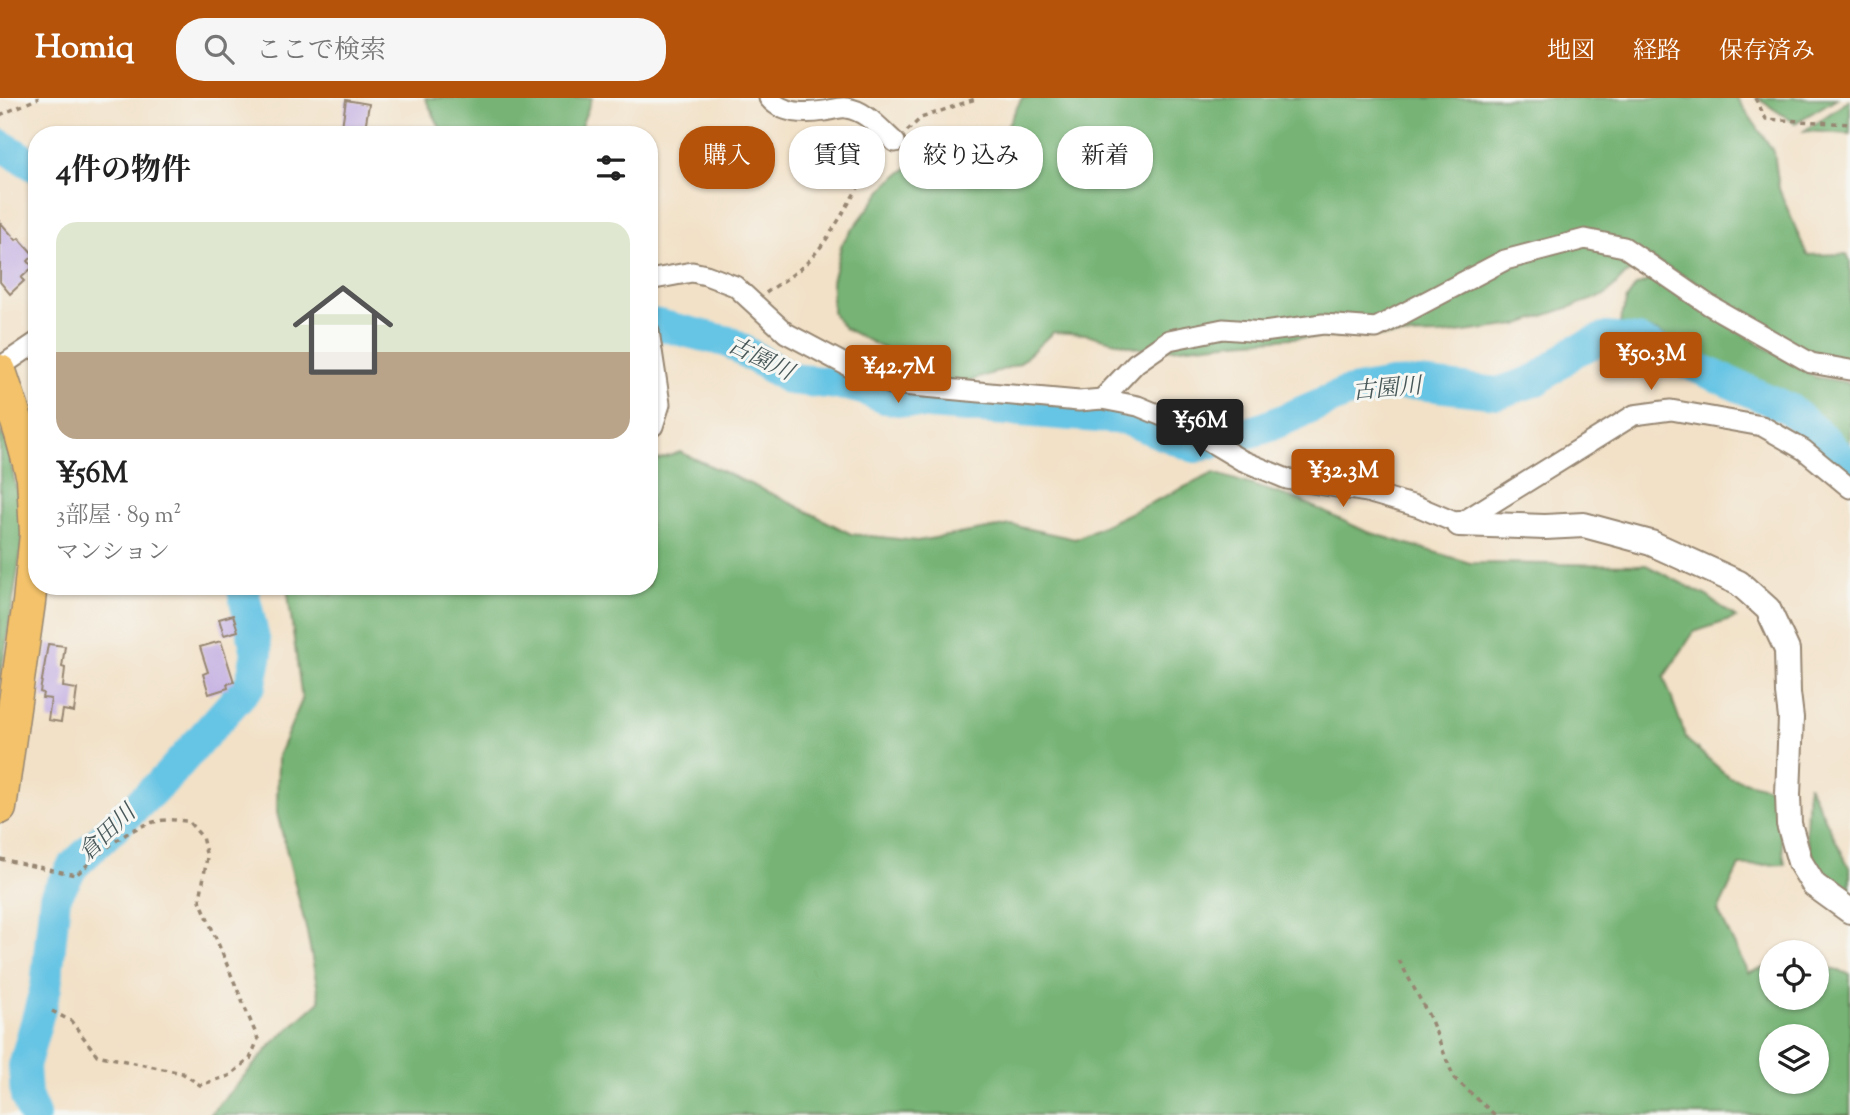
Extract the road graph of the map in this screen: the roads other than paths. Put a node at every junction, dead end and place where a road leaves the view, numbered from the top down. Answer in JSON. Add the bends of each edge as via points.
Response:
{"nodes":[{"id":1,"x":769,"y":98,"type":"edge"},
{"id":2,"x":895,"y":142,"type":"road end"},
{"id":3,"x":658,"y":278,"type":"edge"},
{"id":4,"x":28,"y":349,"type":"edge"},
{"id":5,"x":0,"y":369,"type":"edge"},
{"id":6,"x":1850,"y":370,"type":"edge"},
{"id":7,"x":658,"y":391,"type":"edge"},
{"id":8,"x":1102,"y":399,"type":"junction"},
{"id":9,"x":658,"y":410,"type":"edge"},
{"id":10,"x":28,"y":460,"type":"edge"},
{"id":11,"x":1850,"y":488,"type":"edge"},
{"id":12,"x":1459,"y":524,"type":"junction"},
{"id":13,"x":30,"y":595,"type":"edge"},
{"id":14,"x":0,"y":808,"type":"edge"},
{"id":15,"x":1850,"y":911,"type":"edge"}],
"edges":[{"from":1,"to":2,"type":"street","via":[[787,110],[809,113],[846,108],[864,115]]},
{"from":3,"to":8,"type":"street","via":[[692,272],[735,286],[786,333],[891,384],[1079,401]]},
{"from":4,"to":5,"type":"street"},
{"from":5,"to":10,"type":"highway"},
{"from":6,"to":8,"type":"street","via":[[1811,363],[1709,305],[1624,247],[1586,239],[1505,260],[1376,328],[1322,324],[1263,332],[1223,329],[1169,340],[1136,363]]},
{"from":7,"to":9,"type":"street"},
{"from":8,"to":12,"type":"street","via":[[1138,405],[1287,479],[1367,492]]},
{"from":11,"to":12,"type":"street","via":[[1804,450],[1762,426],[1671,410],[1634,415]]},
{"from":12,"to":15,"type":"street","via":[[1584,525],[1651,543],[1740,583],[1768,609],[1787,650],[1789,824],[1800,862],[1814,885]]},
{"from":13,"to":14,"type":"highway"}]}
